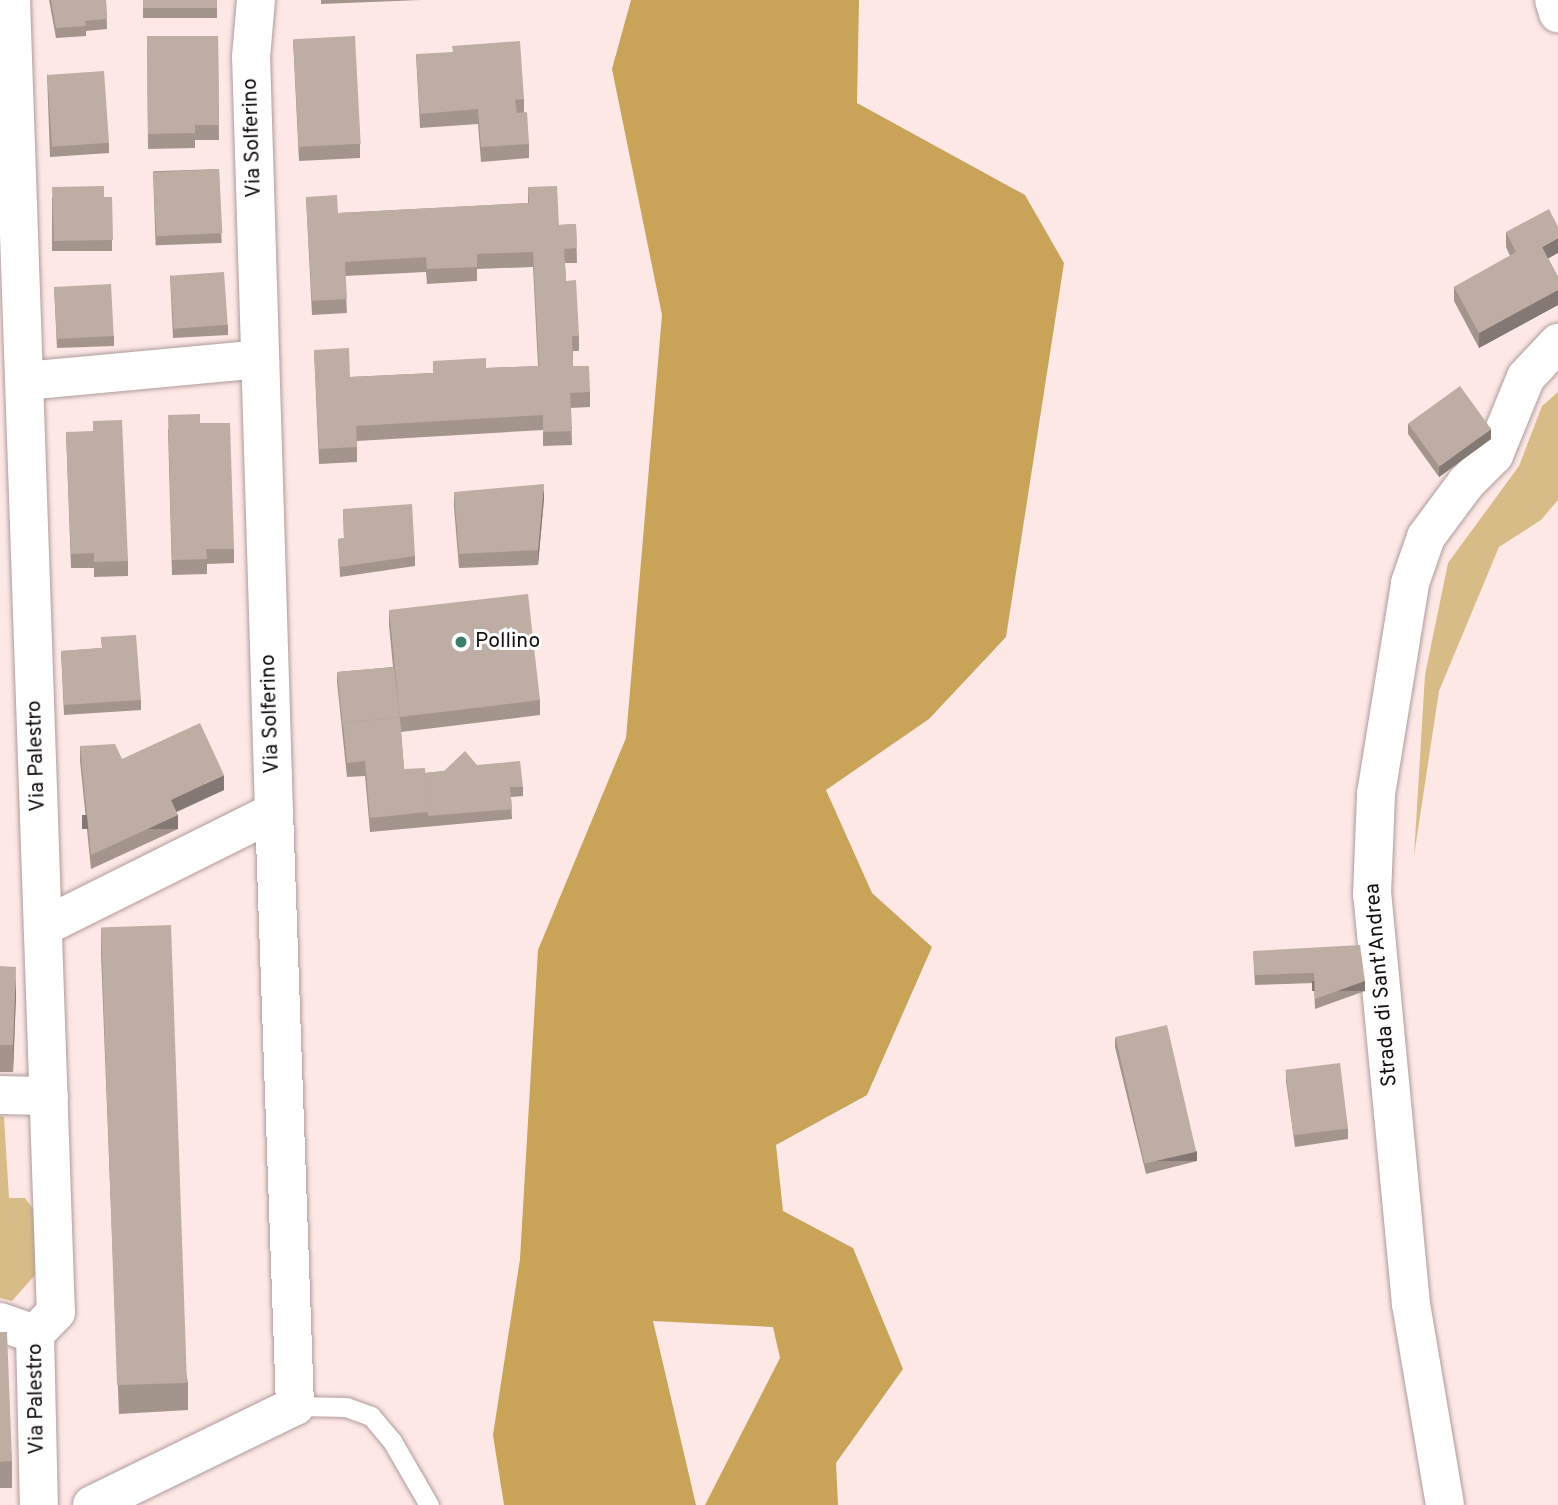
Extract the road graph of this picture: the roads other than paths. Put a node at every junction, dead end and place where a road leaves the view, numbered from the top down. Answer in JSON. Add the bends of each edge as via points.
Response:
{"nodes":[{"id":1,"x":10,"y":0,"type":"edge"},
{"id":2,"x":256,"y":0,"type":"edge"},
{"id":3,"x":1554,"y":0,"type":"edge"},
{"id":4,"x":1558,"y":13,"type":"edge"},
{"id":5,"x":1558,"y":343,"type":"edge"},
{"id":6,"x":260,"y":359,"type":"junction"},
{"id":7,"x":24,"y":381,"type":"junction"},
{"id":8,"x":16,"y":621,"type":"edge"},
{"id":9,"x":274,"y":812,"type":"junction"},
{"id":10,"x":44,"y":927,"type":"junction"},
{"id":11,"x":0,"y":1095,"type":"edge"},
{"id":12,"x":50,"y":1097,"type":"junction"},
{"id":13,"x":0,"y":1322,"type":"edge"},
{"id":14,"x":35,"y":1334,"type":"junction"},
{"id":15,"x":295,"y":1406,"type":"junction"},
{"id":16,"x":39,"y":1505,"type":"edge"},
{"id":17,"x":92,"y":1505,"type":"edge"},
{"id":18,"x":429,"y":1505,"type":"edge"},
{"id":19,"x":1445,"y":1505,"type":"edge"}],
"edges":[{"from":1,"to":7,"type":"street","name":"Via Palestro"},
{"from":2,"to":6,"type":"street","name":"Via Solferino","via":[[251,57]]},
{"from":3,"to":4,"type":"street"},
{"from":5,"to":19,"type":"street","name":"Strada di Sant'Andrea","via":[[1525,377],[1494,455],[1466,483],[1426,537],[1410,583],[1376,793],[1372,895],[1411,1304]]},
{"from":6,"to":7,"type":"street"},
{"from":6,"to":9,"type":"street","name":"Via Solferino"},
{"from":7,"to":8,"type":"street","name":"Via Palestro"},
{"from":8,"to":10,"type":"street","name":"Via Palestro"},
{"from":9,"to":10,"type":"street"},
{"from":9,"to":15,"type":"street"},
{"from":10,"to":12,"type":"street","name":"Via Palestro"},
{"from":11,"to":12,"type":"street"},
{"from":12,"to":14,"type":"street","name":"Via Palestro","via":[[56,1312]]},
{"from":13,"to":14,"type":"street"},
{"from":14,"to":16,"type":"street","name":"Via Palestro"},
{"from":15,"to":17,"type":"street"},
{"from":15,"to":18,"type":"lane","via":[[346,1407],[371,1416],[392,1441]]}]}
